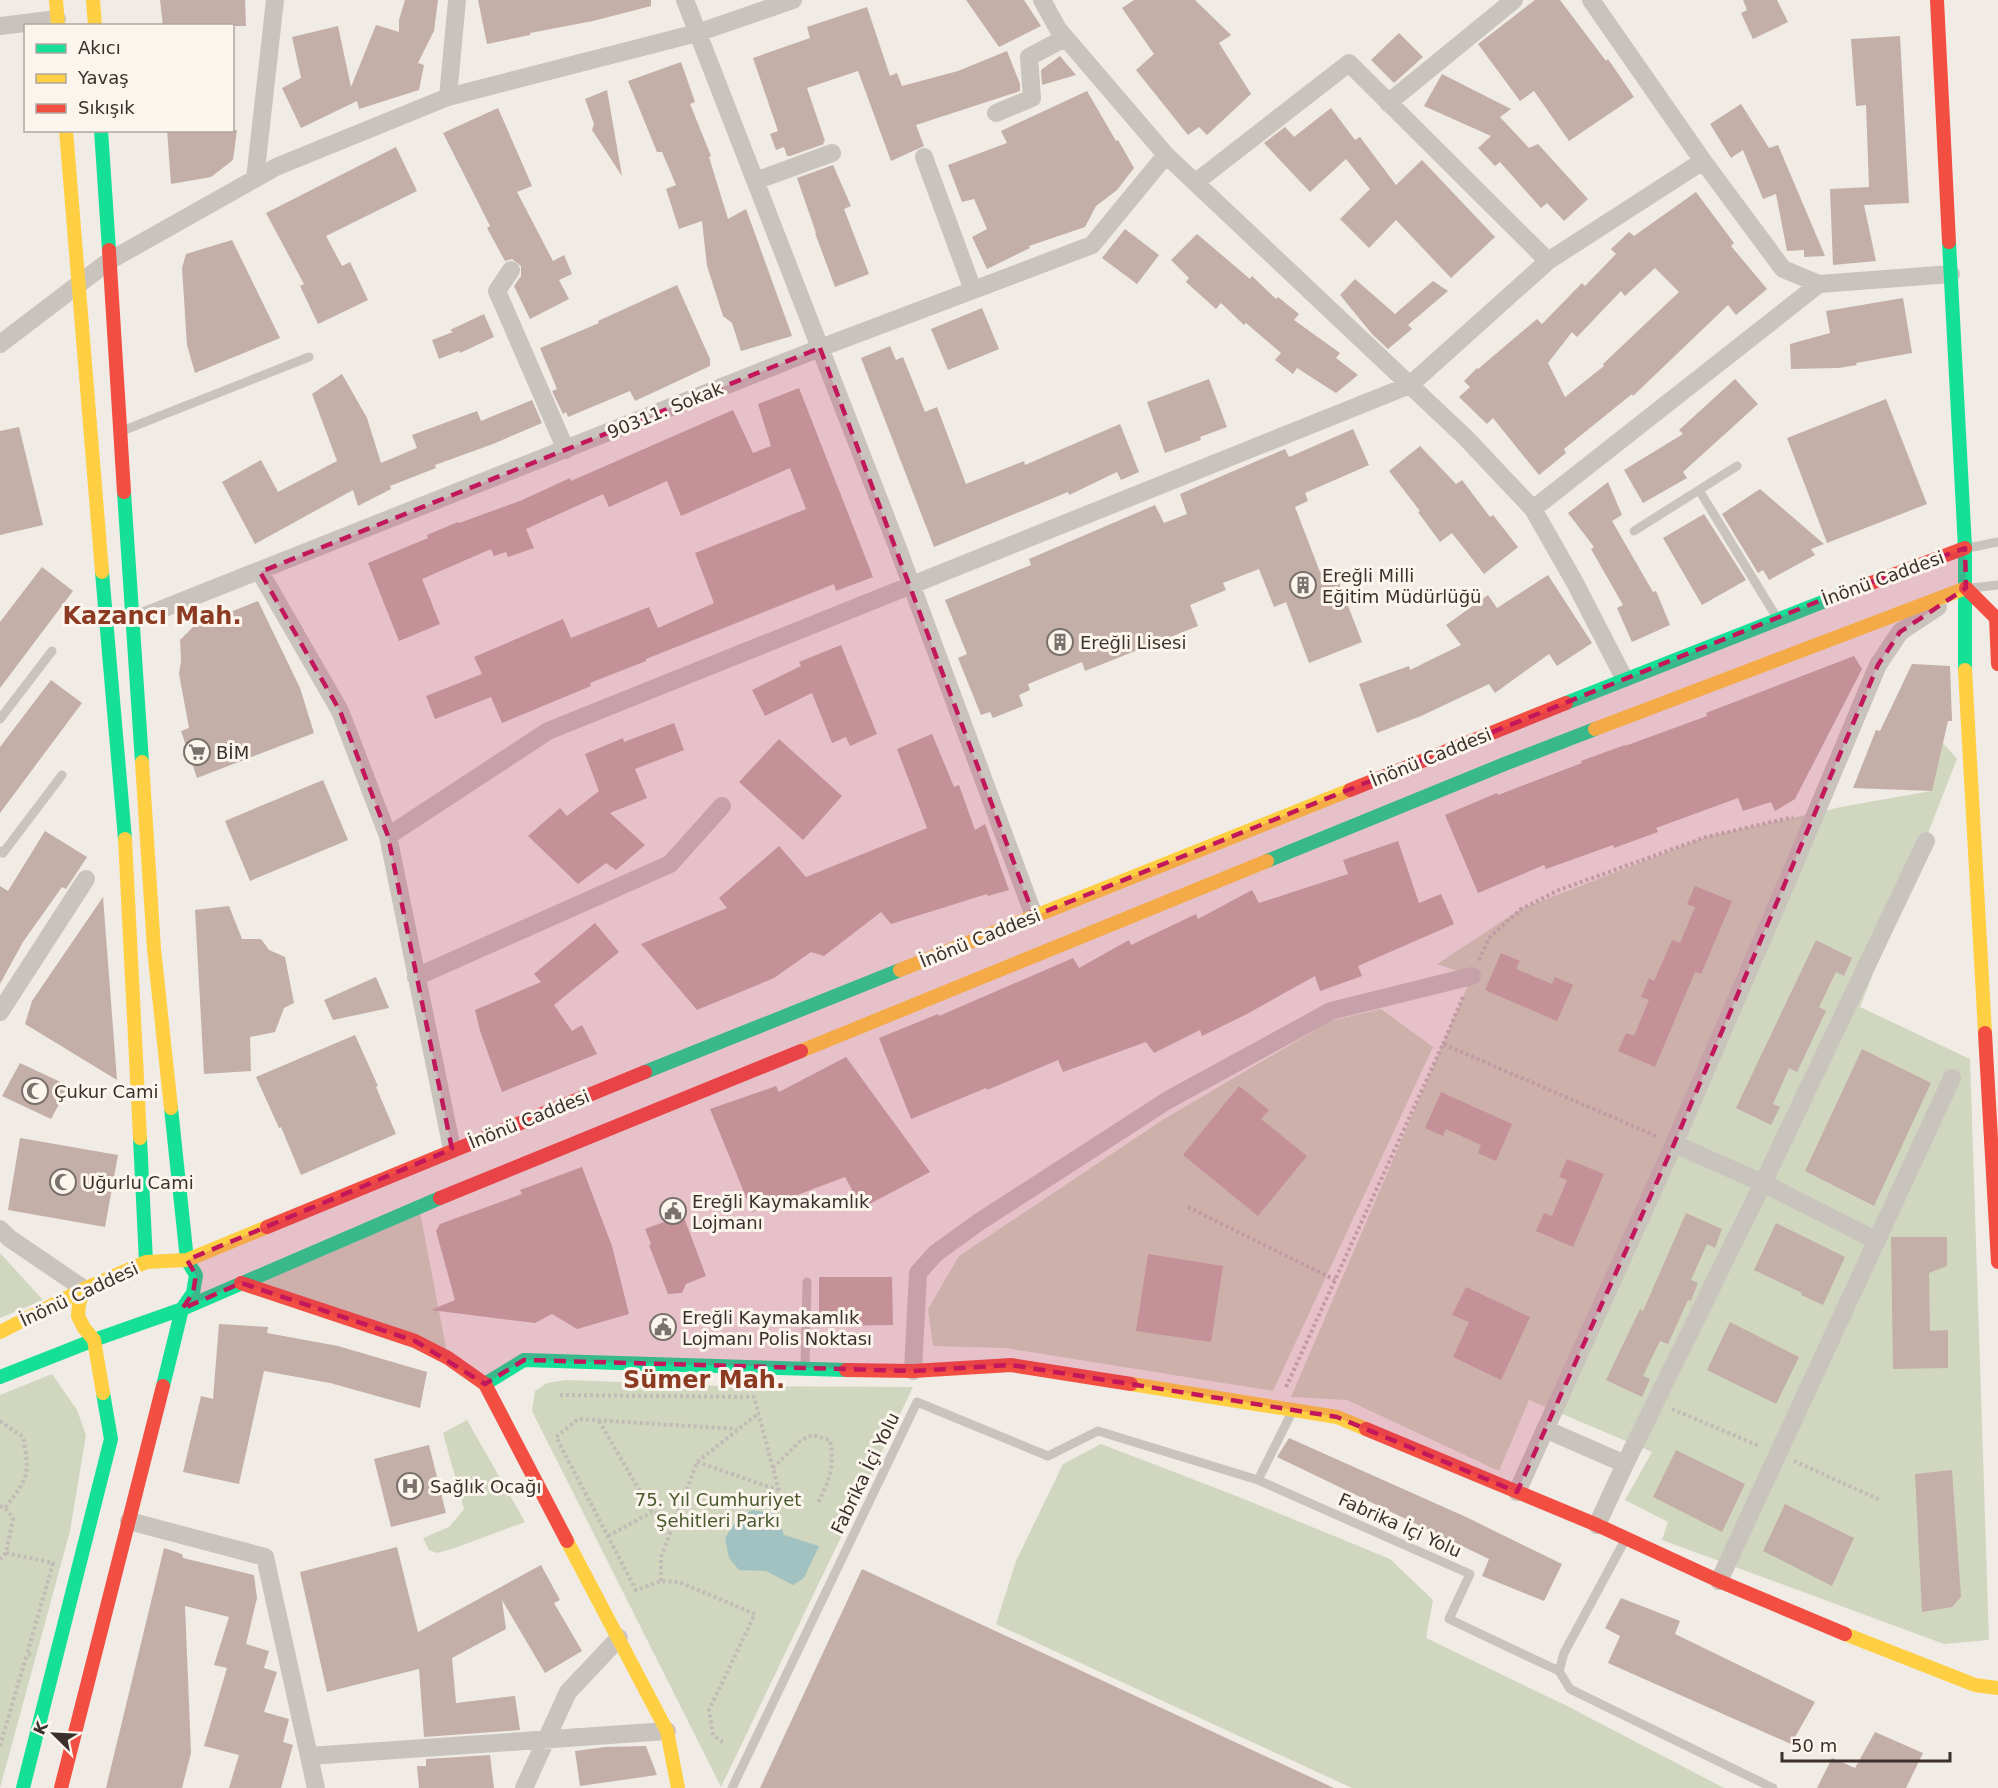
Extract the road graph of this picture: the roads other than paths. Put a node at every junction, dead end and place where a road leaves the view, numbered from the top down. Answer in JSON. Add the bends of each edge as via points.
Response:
{"nodes":[{"id":1,"x":56,"y":0,"type":"edge"},
{"id":2,"x":93,"y":0,"type":"edge"},
{"id":3,"x":275,"y":0,"type":"edge"},
{"id":4,"x":457,"y":0,"type":"edge"},
{"id":5,"x":685,"y":0,"type":"edge"},
{"id":6,"x":793,"y":0,"type":"edge"},
{"id":7,"x":1042,"y":0,"type":"edge"},
{"id":8,"x":1514,"y":0,"type":"edge"},
{"id":9,"x":1591,"y":0,"type":"edge"},
{"id":10,"x":1936,"y":0,"type":"edge"},
{"id":11,"x":57,"y":22,"type":"edge"},
{"id":12,"x":24,"y":24,"type":"edge"},
{"id":13,"x":28,"y":24,"type":"edge"},
{"id":14,"x":95,"y":24,"type":"edge"},
{"id":15,"x":0,"y":26,"type":"edge"},
{"id":16,"x":698,"y":33,"type":"junction"},
{"id":17,"x":1065,"y":38,"type":"junction"},
{"id":18,"x":448,"y":97,"type":"junction"},
{"id":19,"x":1388,"y":103,"type":"junction"},
{"id":20,"x":996,"y":113,"type":"dead end"},
{"id":21,"x":66,"y":132,"type":"edge"},
{"id":22,"x":101,"y":132,"type":"edge"},
{"id":23,"x":832,"y":153,"type":"dead end"},
{"id":24,"x":1166,"y":155,"type":"junction"},
{"id":25,"x":924,"y":157,"type":"dead end"},
{"id":26,"x":1703,"y":161,"type":"junction"},
{"id":27,"x":255,"y":179,"type":"junction"},
{"id":28,"x":755,"y":181,"type":"junction"},
{"id":29,"x":1196,"y":182,"type":"junction"},
{"id":30,"x":109,"y":261,"type":"junction"},
{"id":31,"x":1548,"y":261,"type":"junction"},
{"id":32,"x":511,"y":270,"type":"dead end"},
{"id":33,"x":1951,"y":273,"type":"junction"},
{"id":34,"x":1819,"y":284,"type":"junction"},
{"id":35,"x":78,"y":286,"type":"junction"},
{"id":36,"x":973,"y":290,"type":"junction"},
{"id":37,"x":0,"y":344,"type":"edge"},
{"id":38,"x":820,"y":348,"type":"junction"},
{"id":39,"x":309,"y":357,"type":"dead end"},
{"id":40,"x":1410,"y":385,"type":"junction"},
{"id":41,"x":120,"y":432,"type":"junction"},
{"id":42,"x":566,"y":450,"type":"junction"},
{"id":43,"x":1737,"y":466,"type":"dead end"},
{"id":44,"x":1699,"y":490,"type":"junction"},
{"id":45,"x":1533,"y":509,"type":"junction"},
{"id":46,"x":1634,"y":531,"type":"dead end"},
{"id":47,"x":1998,"y":542,"type":"edge"},
{"id":48,"x":1965,"y":548,"type":"junction"},
{"id":49,"x":260,"y":572,"type":"junction"},
{"id":50,"x":911,"y":585,"type":"junction"},
{"id":51,"x":1998,"y":585,"type":"edge"},
{"id":52,"x":1966,"y":588,"type":"junction"},
{"id":53,"x":1777,"y":618,"type":"junction"},
{"id":54,"x":132,"y":621,"type":"junction"},
{"id":55,"x":52,"y":651,"type":"dead end"},
{"id":56,"x":1998,"y":664,"type":"edge"},
{"id":57,"x":1624,"y":678,"type":"junction"},
{"id":58,"x":0,"y":719,"type":"edge"},
{"id":59,"x":62,"y":775,"type":"dead end"},
{"id":60,"x":722,"y":806,"type":"dead end"},
{"id":61,"x":388,"y":836,"type":"junction"},
{"id":62,"x":1926,"y":841,"type":"dead end"},
{"id":63,"x":0,"y":851,"type":"edge"},
{"id":64,"x":86,"y":879,"type":"dead end"},
{"id":65,"x":1034,"y":916,"type":"junction"},
{"id":66,"x":1472,"y":976,"type":"road end"},
{"id":67,"x":416,"y":977,"type":"junction"},
{"id":68,"x":0,"y":1012,"type":"edge"},
{"id":69,"x":1952,"y":1078,"type":"dead end"},
{"id":70,"x":1674,"y":1144,"type":"junction"},
{"id":71,"x":452,"y":1149,"type":"junction"},
{"id":72,"x":1763,"y":1183,"type":"junction"},
{"id":73,"x":0,"y":1229,"type":"edge"},
{"id":74,"x":1877,"y":1241,"type":"junction"},
{"id":75,"x":187,"y":1260,"type":"junction"},
{"id":76,"x":146,"y":1262,"type":"junction"},
{"id":77,"x":1998,"y":1262,"type":"edge"},
{"id":78,"x":807,"y":1282,"type":"dead end"},
{"id":79,"x":241,"y":1283,"type":"junction"},
{"id":80,"x":84,"y":1289,"type":"junction"},
{"id":81,"x":182,"y":1309,"type":"junction"},
{"id":82,"x":0,"y":1332,"type":"edge"},
{"id":83,"x":94,"y":1340,"type":"junction"},
{"id":84,"x":805,"y":1370,"type":"junction"},
{"id":85,"x":913,"y":1371,"type":"junction"},
{"id":86,"x":0,"y":1377,"type":"edge"},
{"id":87,"x":485,"y":1384,"type":"junction"},
{"id":88,"x":1293,"y":1410,"type":"junction"},
{"id":89,"x":1545,"y":1429,"type":"junction"},
{"id":90,"x":1624,"y":1464,"type":"junction"},
{"id":91,"x":1258,"y":1480,"type":"junction"},
{"id":92,"x":1517,"y":1492,"type":"junction"},
{"id":93,"x":129,"y":1521,"type":"junction"},
{"id":94,"x":1597,"y":1525,"type":"junction"},
{"id":95,"x":1626,"y":1538,"type":"junction"},
{"id":96,"x":1719,"y":1581,"type":"junction"},
{"id":97,"x":619,"y":1638,"type":"junction"},
{"id":98,"x":1559,"y":1671,"type":"junction"},
{"id":99,"x":1998,"y":1688,"type":"edge"},
{"id":100,"x":667,"y":1731,"type":"junction"},
{"id":101,"x":545,"y":1740,"type":"junction"},
{"id":102,"x":309,"y":1756,"type":"junction"},
{"id":103,"x":23,"y":1788,"type":"edge"},
{"id":104,"x":61,"y":1788,"type":"edge"},
{"id":105,"x":316,"y":1788,"type":"edge"},
{"id":106,"x":524,"y":1788,"type":"edge"},
{"id":107,"x":678,"y":1788,"type":"edge"},
{"id":108,"x":732,"y":1788,"type":"edge"},
{"id":109,"x":1773,"y":1788,"type":"edge"}],
"edges":[{"from":1,"to":11,"type":"main road"},
{"from":2,"to":14,"type":"main road"},
{"from":3,"to":27,"type":"street"},
{"from":4,"to":18,"type":"street"},
{"from":5,"to":16,"type":"street"},
{"from":6,"to":16,"type":"street"},
{"from":7,"to":17,"type":"street"},
{"from":8,"to":19,"type":"street"},
{"from":9,"to":26,"type":"street"},
{"from":10,"to":33,"type":"main road"},
{"from":11,"to":13,"type":"street"},
{"from":12,"to":15,"type":"street"},
{"from":16,"to":18,"type":"street"},
{"from":16,"to":28,"type":"street"},
{"from":17,"to":20,"type":"street","via":[[1029,57],[1032,98]]},
{"from":17,"to":24,"type":"street"},
{"from":18,"to":27,"type":"street"},
{"from":19,"to":29,"type":"street","via":[[1349,63]]},
{"from":19,"to":31,"type":"street"},
{"from":21,"to":35,"type":"main road"},
{"from":22,"to":30,"type":"main road"},
{"from":23,"to":28,"type":"street"},
{"from":24,"to":29,"type":"street"},
{"from":24,"to":36,"type":"street","name":"90311. Sokak","via":[[1092,245]]},
{"from":25,"to":36,"type":"street"},
{"from":26,"to":31,"type":"street"},
{"from":26,"to":34,"type":"street","via":[[1783,269]]},
{"from":27,"to":30,"type":"street"},
{"from":28,"to":38,"type":"street"},
{"from":29,"to":40,"type":"street"},
{"from":30,"to":35,"type":"street"},
{"from":30,"to":41,"type":"main road"},
{"from":31,"to":40,"type":"street"},
{"from":32,"to":42,"type":"street","via":[[497,291]]},
{"from":33,"to":34,"type":"street"},
{"from":33,"to":48,"type":"main road"},
{"from":34,"to":45,"type":"street"},
{"from":35,"to":37,"type":"street"},
{"from":35,"to":76,"type":"main road","via":[[126,856]]},
{"from":36,"to":38,"type":"street","name":"90311. Sokak"},
{"from":38,"to":42,"type":"street","name":"90311. Sokak"},
{"from":38,"to":50,"type":"street"},
{"from":39,"to":41,"type":"lane"},
{"from":40,"to":45,"type":"street"},
{"from":40,"to":50,"type":"street"},
{"from":41,"to":54,"type":"main road"},
{"from":42,"to":49,"type":"street","name":"90311. Sokak"},
{"from":43,"to":44,"type":"lane"},
{"from":44,"to":46,"type":"lane"},
{"from":44,"to":53,"type":"lane"},
{"from":45,"to":57,"type":"street"},
{"from":47,"to":48,"type":"lane"},
{"from":48,"to":52,"type":"main road"},
{"from":48,"to":53,"type":"main road","name":"İnönü Caddesi"},
{"from":49,"to":54,"type":"street","name":"90311. Sokak"},
{"from":49,"to":61,"type":"street","via":[[340,711]]},
{"from":50,"to":61,"type":"street","via":[[548,730]]},
{"from":50,"to":65,"type":"street"},
{"from":51,"to":52,"type":"lane"},
{"from":52,"to":56,"type":"main road","via":[[1996,618]]},
{"from":52,"to":70,"type":"street","via":[[1900,632],[1878,665]]},
{"from":52,"to":77,"type":"main road","via":[[1965,683]]},
{"from":52,"to":79,"type":"main road","via":[[1507,764]]},
{"from":53,"to":57,"type":"main road","name":"İnönü Caddesi"},
{"from":54,"to":75,"type":"main road","via":[[154,949]]},
{"from":55,"to":58,"type":"lane"},
{"from":57,"to":65,"type":"main road","name":"İnönü Caddesi"},
{"from":59,"to":63,"type":"lane","via":[[3,853]]},
{"from":60,"to":67,"type":"street","via":[[670,864]]},
{"from":61,"to":67,"type":"street"},
{"from":62,"to":72,"type":"street"},
{"from":64,"to":68,"type":"street"},
{"from":65,"to":71,"type":"main road","name":"İnönü Caddesi"},
{"from":66,"to":85,"type":"street","via":[[1331,1011],[1168,1100],[953,1240],[918,1273]]},
{"from":67,"to":71,"type":"street"},
{"from":69,"to":74,"type":"street"},
{"from":70,"to":72,"type":"street"},
{"from":70,"to":89,"type":"street"},
{"from":71,"to":75,"type":"main road","name":"İnönü Caddesi"},
{"from":72,"to":74,"type":"street"},
{"from":72,"to":90,"type":"street"},
{"from":73,"to":80,"type":"street"},
{"from":74,"to":96,"type":"street"},
{"from":75,"to":76,"type":"main road","name":"İnönü Caddesi"},
{"from":75,"to":81,"type":"main road","via":[[196,1275],[193,1293]]},
{"from":76,"to":80,"type":"main road","name":"İnönü Caddesi"},
{"from":78,"to":84,"type":"lane"},
{"from":79,"to":81,"type":"main road"},
{"from":79,"to":87,"type":"main road","via":[[415,1341]]},
{"from":80,"to":82,"type":"main road","name":"İnönü Caddesi"},
{"from":80,"to":83,"type":"main road","via":[[77,1302],[78,1316],[83,1330]]},
{"from":81,"to":83,"type":"main road"},
{"from":81,"to":93,"type":"main road"},
{"from":83,"to":86,"type":"main road"},
{"from":83,"to":103,"type":"main road","via":[[111,1439]]},
{"from":84,"to":85,"type":"main road"},
{"from":84,"to":87,"type":"main road","via":[[524,1360]]},
{"from":85,"to":88,"type":"main road","via":[[1011,1365]]},
{"from":87,"to":97,"type":"main road"},
{"from":88,"to":91,"type":"lane"},
{"from":88,"to":92,"type":"main road","via":[[1337,1417]]},
{"from":89,"to":90,"type":"street"},
{"from":89,"to":92,"type":"street"},
{"from":90,"to":94,"type":"street"},
{"from":91,"to":98,"type":"lane","name":"Fabrika İçi Yolu","via":[[1470,1574],[1449,1619]]},
{"from":91,"to":108,"type":"lane","name":"Fabrika İçi Yolu","via":[[1098,1431],[1047,1456],[917,1402]]},
{"from":92,"to":94,"type":"main road"},
{"from":93,"to":102,"type":"street","via":[[265,1557]]},
{"from":93,"to":104,"type":"main road"},
{"from":94,"to":95,"type":"main road"},
{"from":95,"to":96,"type":"main road"},
{"from":95,"to":98,"type":"lane","via":[[1564,1653]]},
{"from":96,"to":99,"type":"main road","via":[[1909,1660],[1975,1685]]},
{"from":97,"to":100,"type":"main road"},
{"from":97,"to":101,"type":"street","via":[[568,1692]]},
{"from":98,"to":109,"type":"lane","name":"Fabrika İçi Yolu","via":[[1570,1689]]},
{"from":100,"to":101,"type":"street"},
{"from":100,"to":107,"type":"main road"},
{"from":101,"to":102,"type":"street"},
{"from":101,"to":106,"type":"street"},
{"from":102,"to":105,"type":"street"}]}
